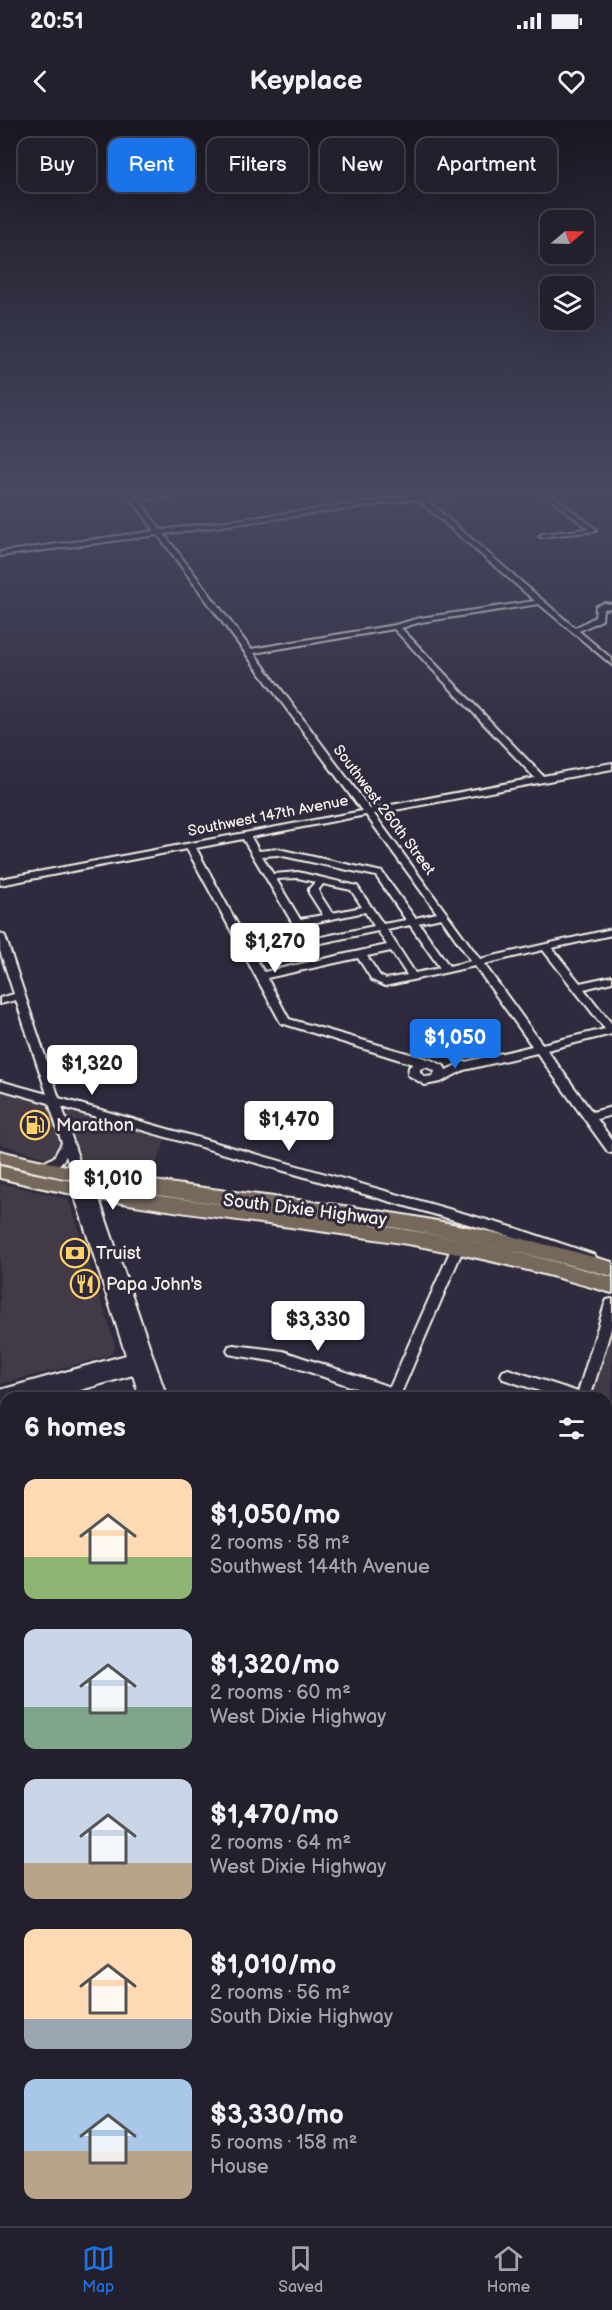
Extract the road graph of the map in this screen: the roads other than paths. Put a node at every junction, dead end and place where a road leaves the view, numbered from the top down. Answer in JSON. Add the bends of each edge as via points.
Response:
{"nodes":[{"id":1,"x":202,"y":589,"type":"edge"},
{"id":2,"x":525,"y":589,"type":"edge"},
{"id":3,"x":540,"y":602,"type":"junction"},
{"id":4,"x":612,"y":606,"type":"edge"},
{"id":5,"x":396,"y":627,"type":"junction"},
{"id":6,"x":574,"y":630,"type":"junction"},
{"id":7,"x":612,"y":649,"type":"edge"},
{"id":8,"x":248,"y":652,"type":"junction"},
{"id":9,"x":599,"y":652,"type":"junction"},
{"id":10,"x":612,"y":663,"type":"edge"},
{"id":11,"x":612,"y":766,"type":"edge"},
{"id":12,"x":541,"y":779,"type":"junction"},
{"id":13,"x":367,"y":812,"type":"junction"},
{"id":14,"x":245,"y":835,"type":"junction"},
{"id":15,"x":190,"y":846,"type":"junction"},
{"id":16,"x":256,"y":854,"type":"junction"},
{"id":17,"x":269,"y":877,"type":"junction"},
{"id":18,"x":321,"y":880,"type":"junction"},
{"id":19,"x":0,"y":882,"type":"edge"},
{"id":20,"x":368,"y":909,"type":"junction"},
{"id":21,"x":443,"y":915,"type":"junction"},
{"id":22,"x":329,"y":917,"type":"junction"},
{"id":23,"x":412,"y":921,"type":"junction"},
{"id":24,"x":297,"y":923,"type":"junction"},
{"id":25,"x":381,"y":928,"type":"junction"},
{"id":26,"x":612,"y":933,"type":"edge"},
{"id":27,"x":0,"y":936,"type":"edge"},
{"id":28,"x":309,"y":943,"type":"junction"},
{"id":29,"x":394,"y":947,"type":"junction"},
{"id":30,"x":546,"y":947,"type":"junction"},
{"id":31,"x":249,"y":955,"type":"junction"},
{"id":32,"x":361,"y":955,"type":"junction"},
{"id":33,"x":477,"y":962,"type":"junction"},
{"id":34,"x":446,"y":969,"type":"junction"},
{"id":35,"x":260,"y":976,"type":"junction"},
{"id":36,"x":413,"y":976,"type":"junction"},
{"id":37,"x":612,"y":979,"type":"edge"},
{"id":38,"x":577,"y":987,"type":"junction"},
{"id":39,"x":20,"y":996,"type":"junction"},
{"id":40,"x":0,"y":1001,"type":"edge"},
{"id":41,"x":612,"y":1031,"type":"edge"},
{"id":42,"x":539,"y":1048,"type":"junction"},
{"id":43,"x":424,"y":1065,"type":"junction"},
{"id":44,"x":461,"y":1067,"type":"junction"},
{"id":45,"x":439,"y":1077,"type":"junction"},
{"id":46,"x":0,"y":1085,"type":"edge"},
{"id":47,"x":54,"y":1100,"type":"junction"},
{"id":48,"x":612,"y":1111,"type":"edge"},
{"id":49,"x":589,"y":1117,"type":"junction"},
{"id":50,"x":68,"y":1143,"type":"junction"},
{"id":51,"x":612,"y":1149,"type":"edge"},
{"id":52,"x":0,"y":1157,"type":"edge"},
{"id":53,"x":42,"y":1168,"type":"junction"},
{"id":54,"x":0,"y":1172,"type":"edge"},
{"id":55,"x":83,"y":1187,"type":"junction"},
{"id":56,"x":447,"y":1214,"type":"junction"},
{"id":57,"x":459,"y":1239,"type":"junction"},
{"id":58,"x":611,"y":1274,"type":"edge"},
{"id":59,"x":612,"y":1304,"type":"edge"},
{"id":60,"x":234,"y":1350,"type":"dead end"},
{"id":61,"x":142,"y":1362,"type":"junction"},
{"id":62,"x":508,"y":1375,"type":"dead end"},
{"id":63,"x":17,"y":1392,"type":"edge"},
{"id":64,"x":67,"y":1392,"type":"edge"},
{"id":65,"x":146,"y":1392,"type":"edge"},
{"id":66,"x":157,"y":1392,"type":"edge"},
{"id":67,"x":382,"y":1392,"type":"edge"},
{"id":68,"x":395,"y":1392,"type":"edge"},
{"id":69,"x":562,"y":1392,"type":"edge"},
{"id":70,"x":583,"y":1392,"type":"edge"}],
"edges":[{"from":1,"to":8,"type":"street","name":"Southwest 260th Street"},
{"from":2,"to":3,"type":"street"},
{"from":3,"to":5,"type":"street"},
{"from":3,"to":6,"type":"street"},
{"from":4,"to":6,"type":"street","via":[[599,608],[599,618]]},
{"from":5,"to":8,"type":"street"},
{"from":5,"to":12,"type":"street"},
{"from":6,"to":9,"type":"street"},
{"from":7,"to":9,"type":"street"},
{"from":8,"to":13,"type":"street","name":"Southwest 260th Street"},
{"from":9,"to":10,"type":"street"},
{"from":11,"to":12,"type":"street","name":"Southwest 147th Avenue"},
{"from":12,"to":13,"type":"street","name":"Southwest 147th Avenue"},
{"from":13,"to":14,"type":"street","name":"Southwest 147th Avenue"},
{"from":13,"to":21,"type":"street","name":"Southwest 260th Street"},
{"from":14,"to":15,"type":"street","name":"Southwest 147th Avenue"},
{"from":14,"to":16,"type":"street"},
{"from":15,"to":19,"type":"street","name":"Southwest 147th Avenue"},
{"from":15,"to":31,"type":"street"},
{"from":16,"to":17,"type":"street"},
{"from":16,"to":23,"type":"street","via":[[278,852],[375,873],[382,877]]},
{"from":17,"to":18,"type":"street","via":[[294,874]]},
{"from":17,"to":24,"type":"street"},
{"from":18,"to":20,"type":"street","via":[[354,888]]},
{"from":18,"to":22,"type":"street","via":[[314,893]]},
{"from":20,"to":22,"type":"street"},
{"from":20,"to":25,"type":"street"},
{"from":21,"to":23,"type":"street"},
{"from":21,"to":33,"type":"street","name":"Southwest 260th Street"},
{"from":22,"to":24,"type":"street"},
{"from":23,"to":25,"type":"street"},
{"from":23,"to":34,"type":"street"},
{"from":24,"to":28,"type":"street"},
{"from":25,"to":28,"type":"street"},
{"from":25,"to":29,"type":"street"},
{"from":26,"to":30,"type":"street"},
{"from":27,"to":39,"type":"street"},
{"from":28,"to":31,"type":"street"},
{"from":29,"to":32,"type":"street"},
{"from":29,"to":36,"type":"street"},
{"from":30,"to":33,"type":"street"},
{"from":30,"to":38,"type":"street"},
{"from":31,"to":35,"type":"street"},
{"from":32,"to":35,"type":"street"},
{"from":32,"to":36,"type":"street","via":[[380,982]]},
{"from":33,"to":34,"type":"street"},
{"from":33,"to":42,"type":"street","name":"Southwest 260th Street"},
{"from":34,"to":36,"type":"street"},
{"from":35,"to":43,"type":"street","via":[[288,1023]]},
{"from":37,"to":38,"type":"street"},
{"from":38,"to":41,"type":"street"},
{"from":39,"to":40,"type":"street"},
{"from":39,"to":47,"type":"street"},
{"from":41,"to":42,"type":"street"},
{"from":42,"to":44,"type":"street"},
{"from":42,"to":49,"type":"street","name":"Southwest 260th Street"},
{"from":43,"to":44,"type":"street"},
{"from":43,"to":45,"type":"street","via":[[440,1069]]},
{"from":43,"to":45,"type":"street","via":[[414,1075],[422,1080]]},
{"from":44,"to":45,"type":"street"},
{"from":46,"to":47,"type":"street"},
{"from":47,"to":50,"type":"street"},
{"from":47,"to":56,"type":"street"},
{"from":48,"to":49,"type":"street"},
{"from":49,"to":51,"type":"street","name":"Southwest 260th Street"},
{"from":50,"to":53,"type":"street","via":[[58,1160]]},
{"from":50,"to":55,"type":"street"},
{"from":52,"to":53,"type":"highway","name":"South Dixie Highway"},
{"from":53,"to":55,"type":"highway","name":"South Dixie Highway"},
{"from":54,"to":55,"type":"highway","name":"South Dixie Highway"},
{"from":55,"to":57,"type":"highway","name":"South Dixie Highway","via":[[206,1212]]},
{"from":55,"to":61,"type":"street"},
{"from":56,"to":57,"type":"street","via":[[458,1222]]},
{"from":56,"to":58,"type":"street","via":[[568,1250]]},
{"from":57,"to":58,"type":"highway","name":"South Dixie Highway","via":[[545,1266]]},
{"from":57,"to":68,"type":"street"},
{"from":59,"to":70,"type":"street"},
{"from":60,"to":67,"type":"street","via":[[283,1357]]},
{"from":61,"to":63,"type":"street"},
{"from":61,"to":64,"type":"street"},
{"from":61,"to":65,"type":"street"},
{"from":61,"to":66,"type":"street"},
{"from":62,"to":69,"type":"street"}]}
